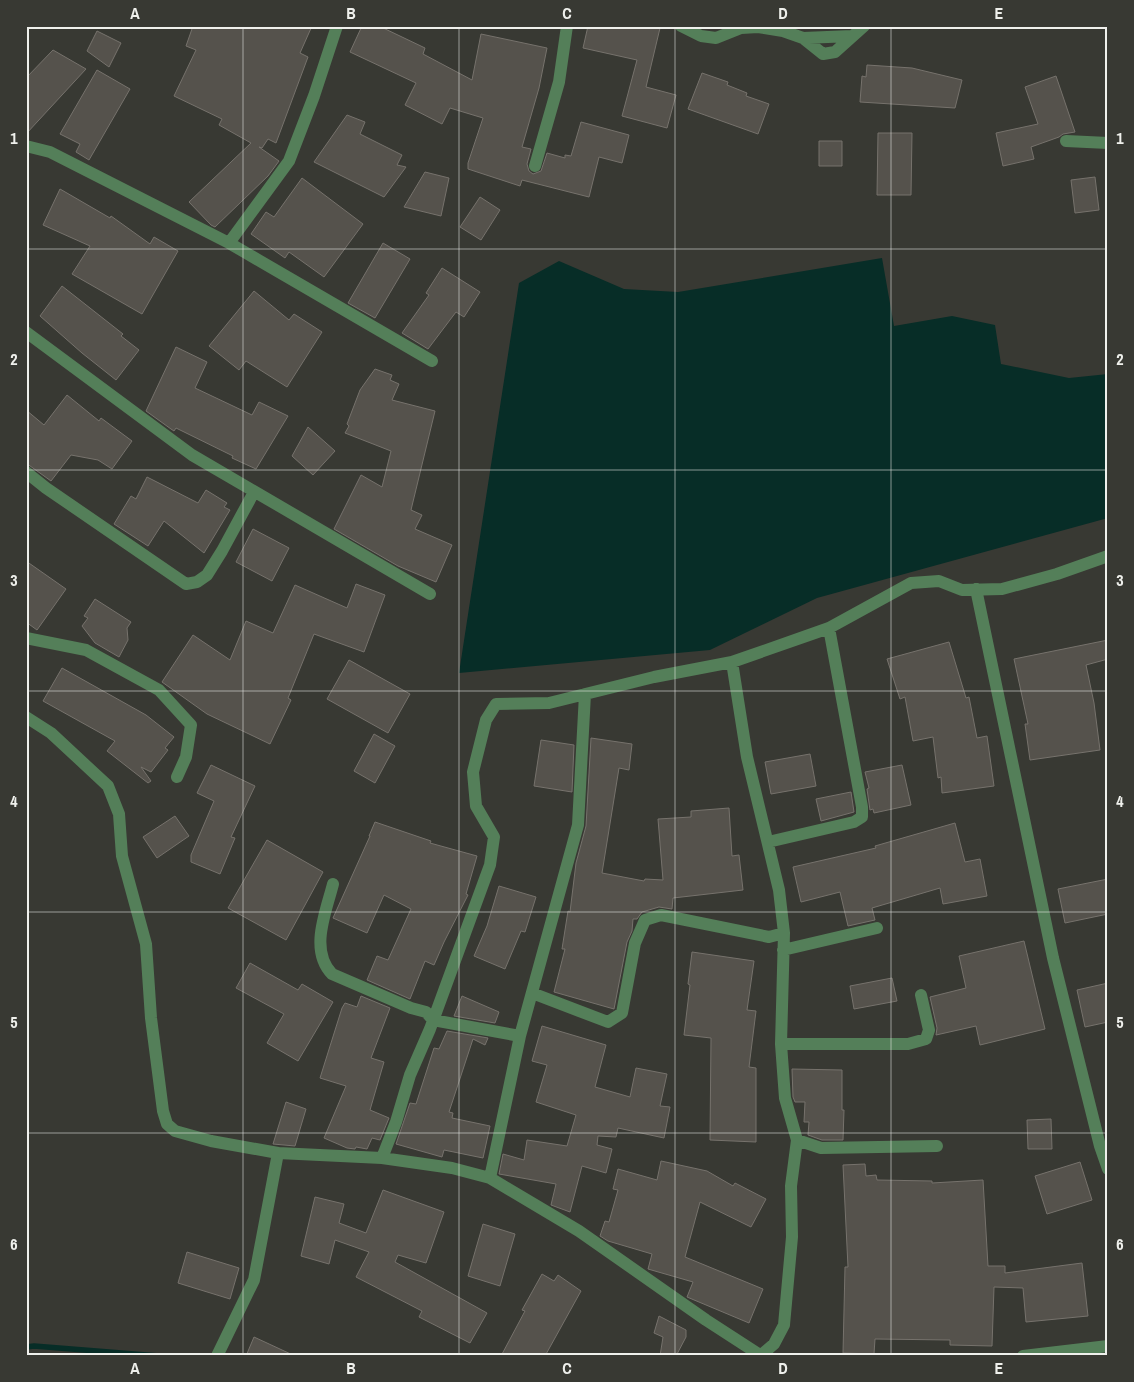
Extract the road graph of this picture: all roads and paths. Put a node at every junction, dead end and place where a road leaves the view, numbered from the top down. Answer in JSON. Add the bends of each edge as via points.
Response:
{"nodes":[{"id":1,"x":337,"y":26,"type":"edge"},
{"id":2,"x":567,"y":26,"type":"edge"},
{"id":3,"x":680,"y":26,"type":"edge"},
{"id":4,"x":864,"y":26,"type":"edge"},
{"id":5,"x":1066,"y":141,"type":"dead end"},
{"id":6,"x":1108,"y":143,"type":"edge"},
{"id":7,"x":26,"y":146,"type":"edge"},
{"id":8,"x":535,"y":166,"type":"dead end"},
{"id":9,"x":229,"y":243,"type":"junction"},
{"id":10,"x":26,"y":332,"type":"edge"},
{"id":11,"x":432,"y":361,"type":"dead end"},
{"id":12,"x":26,"y":472,"type":"edge"},
{"id":13,"x":254,"y":492,"type":"junction"},
{"id":14,"x":1108,"y":556,"type":"edge"},
{"id":15,"x":976,"y":590,"type":"junction"},
{"id":16,"x":430,"y":594,"type":"dead end"},
{"id":17,"x":828,"y":628,"type":"junction"},
{"id":18,"x":26,"y":638,"type":"edge"},
{"id":19,"x":732,"y":662,"type":"junction"},
{"id":20,"x":585,"y":694,"type":"junction"},
{"id":21,"x":26,"y":717,"type":"edge"},
{"id":22,"x":177,"y":777,"type":"dead end"},
{"id":23,"x":768,"y":842,"type":"junction"},
{"id":24,"x":333,"y":884,"type":"dead end"},
{"id":25,"x":878,"y":928,"type":"dead end"},
{"id":26,"x":784,"y":933,"type":"junction"},
{"id":27,"x":783,"y":950,"type":"junction"},
{"id":28,"x":532,"y":993,"type":"junction"},
{"id":29,"x":921,"y":995,"type":"dead end"},
{"id":30,"x":433,"y":1020,"type":"junction"},
{"id":31,"x":520,"y":1036,"type":"junction"},
{"id":32,"x":781,"y":1044,"type":"junction"},
{"id":33,"x":796,"y":1140,"type":"junction"},
{"id":34,"x":937,"y":1146,"type":"dead end"},
{"id":35,"x":278,"y":1153,"type":"junction"},
{"id":36,"x":382,"y":1158,"type":"junction"},
{"id":37,"x":1108,"y":1169,"type":"edge"},
{"id":38,"x":490,"y":1178,"type":"junction"},
{"id":39,"x":1108,"y":1346,"type":"edge"},
{"id":40,"x":1085,"y":1352,"type":"edge"},
{"id":41,"x":217,"y":1356,"type":"edge"},
{"id":42,"x":760,"y":1356,"type":"edge"},
{"id":43,"x":768,"y":1356,"type":"edge"},
{"id":44,"x":1023,"y":1356,"type":"edge"}],
"edges":[{"from":1,"to":9,"type":"street","via":[[288,161]]},
{"from":2,"to":8,"type":"street","via":[[559,82]]},
{"from":3,"to":4,"type":"street","via":[[702,36],[716,38],[741,28],[758,27],[803,38],[852,36]]},
{"from":5,"to":6,"type":"street"},
{"from":7,"to":9,"type":"street","via":[[50,152]]},
{"from":9,"to":11,"type":"street"},
{"from":10,"to":13,"type":"street","via":[[192,455]]},
{"from":12,"to":13,"type":"street","via":[[186,584],[197,582],[207,574]]},
{"from":13,"to":16,"type":"street"},
{"from":14,"to":15,"type":"street","via":[[1002,589]]},
{"from":15,"to":17,"type":"street","via":[[962,590],[939,581],[911,583]]},
{"from":15,"to":37,"type":"street","via":[[1053,958]]},
{"from":17,"to":19,"type":"street"},
{"from":17,"to":23,"type":"street","via":[[862,817],[854,822]]},
{"from":18,"to":22,"type":"street","via":[[86,650],[159,690],[191,725],[186,757]]},
{"from":19,"to":20,"type":"street"},
{"from":19,"to":23,"type":"street","via":[[747,757]]},
{"from":20,"to":28,"type":"street","via":[[578,825]]},
{"from":20,"to":30,"type":"street","via":[[549,703],[496,704],[486,720],[473,772],[476,806],[494,837],[490,864]]},
{"from":21,"to":35,"type":"street","via":[[51,733],[108,786],[119,814],[122,856],[146,944],[150,1018],[162,1111],[167,1124],[175,1131],[212,1142]]},
{"from":23,"to":26,"type":"street","via":[[779,890]]},
{"from":24,"to":30,"type":"street","via":[[320,939],[325,967],[332,974],[426,1012]]},
{"from":25,"to":27,"type":"street"},
{"from":26,"to":27,"type":"street"},
{"from":26,"to":28,"type":"street","via":[[769,937],[662,915],[645,920],[636,943],[622,1013],[608,1022]]},
{"from":27,"to":32,"type":"street"},
{"from":28,"to":31,"type":"street"},
{"from":29,"to":32,"type":"street","via":[[929,1030],[926,1039],[908,1044]]},
{"from":30,"to":31,"type":"street"},
{"from":30,"to":36,"type":"street","via":[[410,1075]]},
{"from":31,"to":38,"type":"street"},
{"from":32,"to":33,"type":"street","via":[[785,1098]]},
{"from":33,"to":34,"type":"street","via":[[821,1148]]},
{"from":33,"to":42,"type":"street","via":[[784,1325],[774,1344]]},
{"from":35,"to":36,"type":"street"},
{"from":35,"to":41,"type":"street","via":[[254,1280]]},
{"from":36,"to":38,"type":"street","via":[[452,1168]]},
{"from":38,"to":42,"type":"street","via":[[579,1231]]},
{"from":39,"to":40,"type":"street"},
{"from":40,"to":44,"type":"street"},
{"from":42,"to":43,"type":"street"}]}
